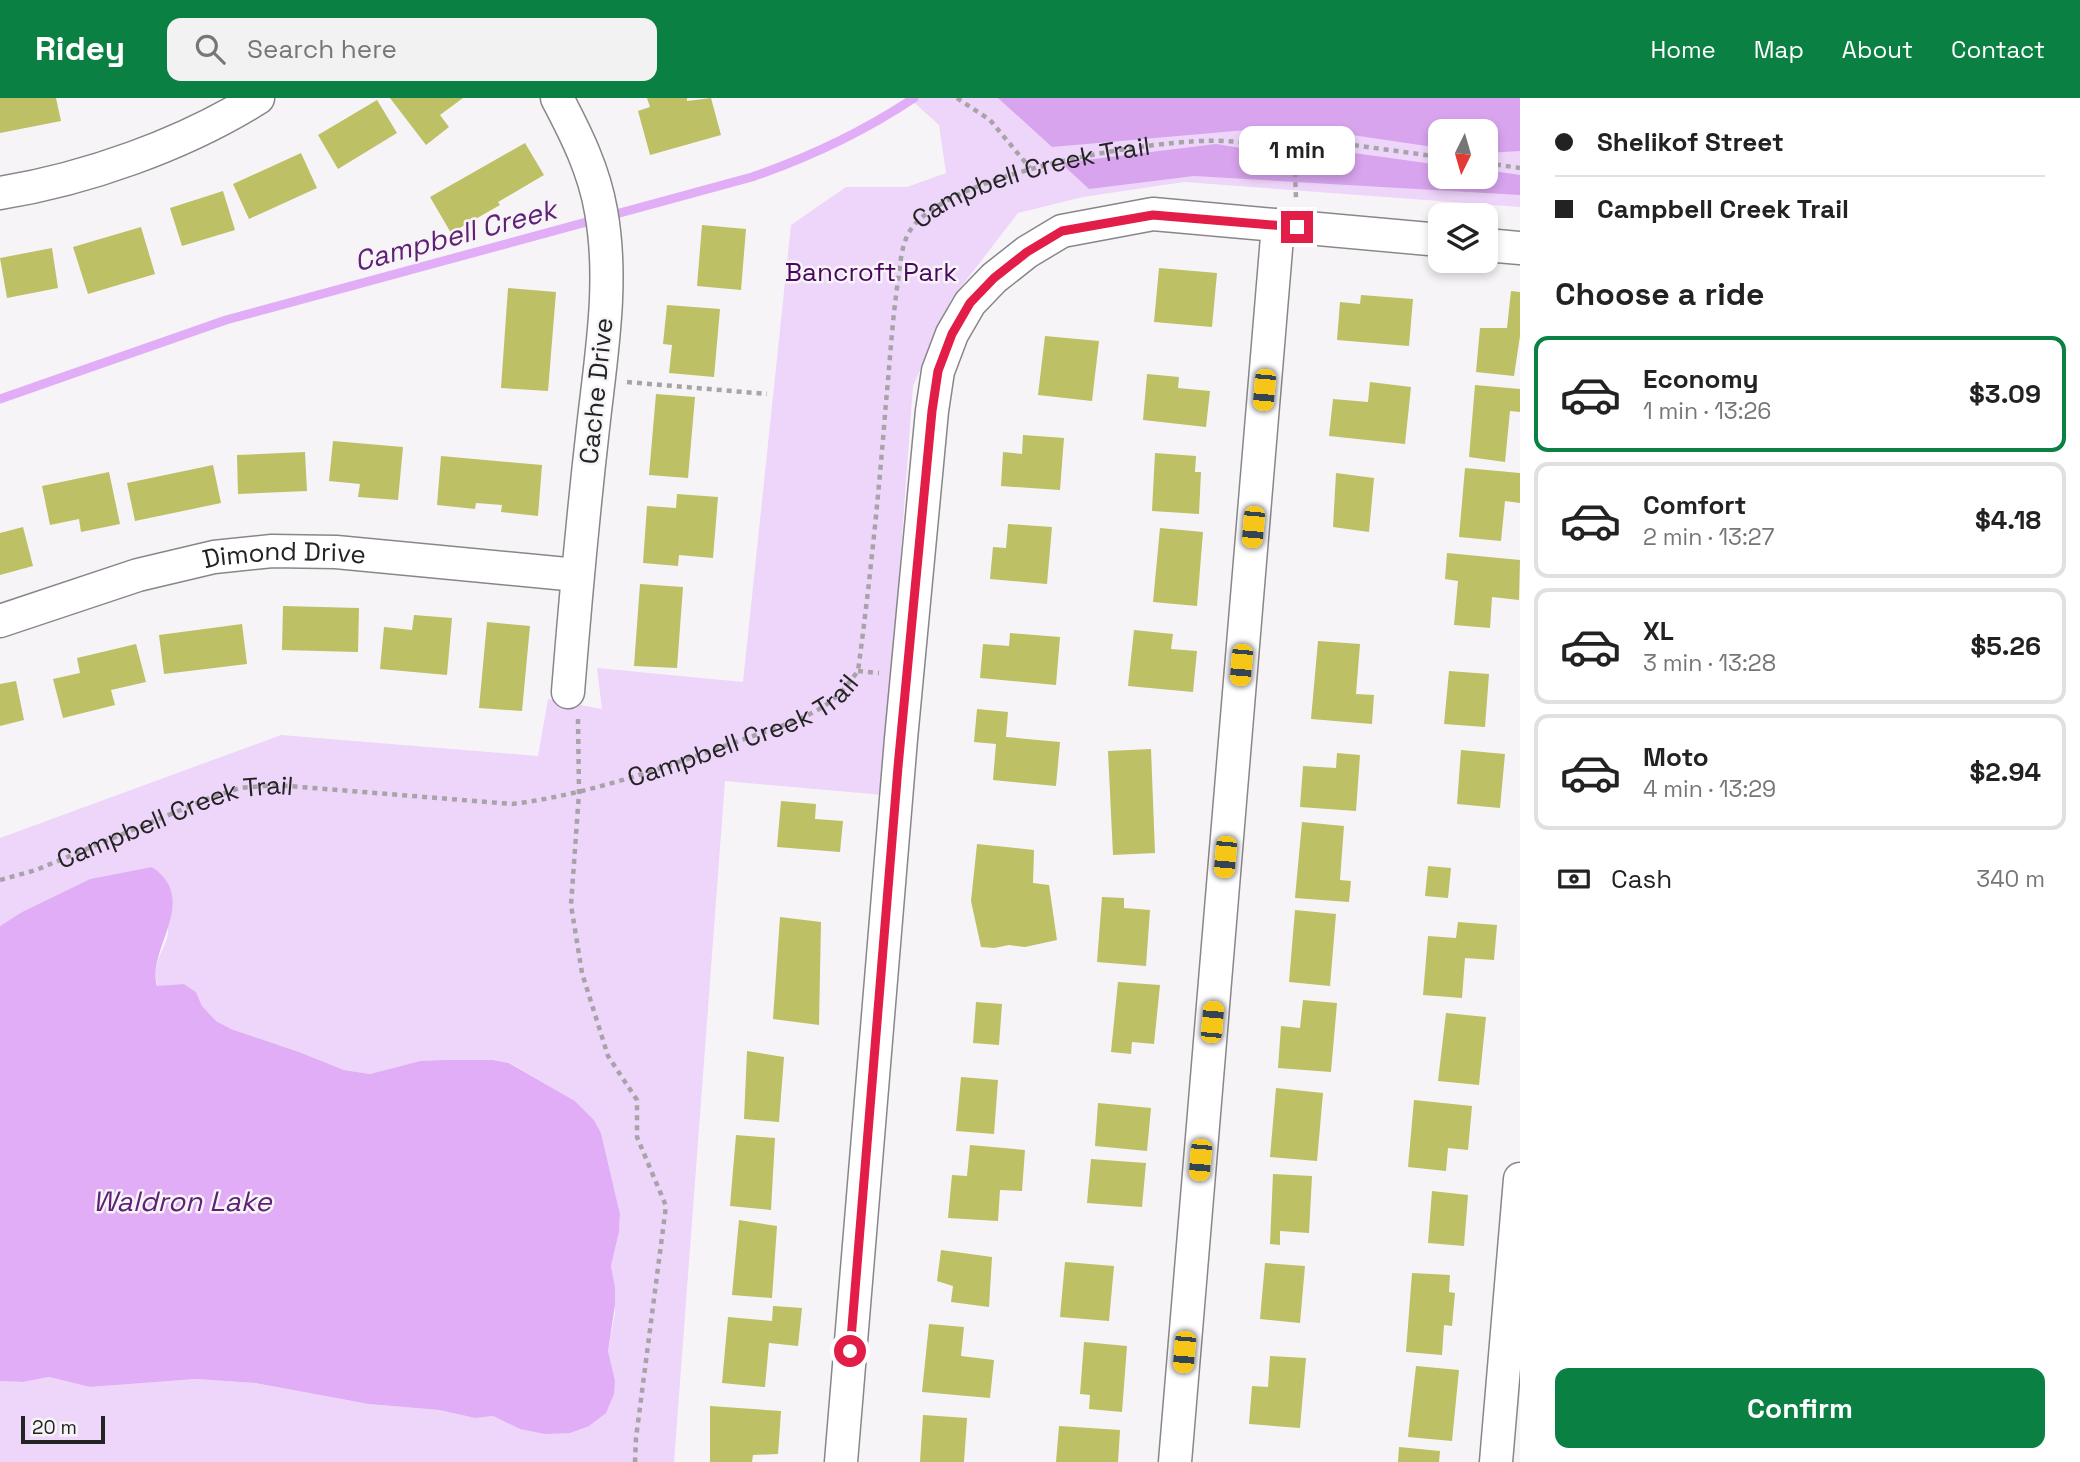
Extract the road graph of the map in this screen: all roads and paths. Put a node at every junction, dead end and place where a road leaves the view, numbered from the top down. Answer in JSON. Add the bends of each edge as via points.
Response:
{"nodes":[{"id":1,"x":258,"y":98,"type":"edge"},
{"id":2,"x":556,"y":98,"type":"edge"},
{"id":3,"x":957,"y":98,"type":"edge"},
{"id":4,"x":1294,"y":148,"type":"junction"},
{"id":5,"x":1428,"y":155,"type":"edge"},
{"id":6,"x":1498,"y":165,"type":"edge"},
{"id":7,"x":1030,"y":168,"type":"junction"},
{"id":8,"x":1520,"y":168,"type":"edge"},
{"id":9,"x":0,"y":193,"type":"edge"},
{"id":10,"x":1287,"y":226,"type":"junction"},
{"id":11,"x":1428,"y":239,"type":"edge"},
{"id":12,"x":1498,"y":246,"type":"edge"},
{"id":13,"x":1520,"y":248,"type":"edge"},
{"id":14,"x":598,"y":379,"type":"junction"},
{"id":15,"x":767,"y":394,"type":"dead end"},
{"id":16,"x":577,"y":575,"type":"junction"},
{"id":17,"x":0,"y":621,"type":"edge"},
{"id":18,"x":568,"y":692,"type":"joint"},
{"id":19,"x":579,"y":793,"type":"junction"},
{"id":20,"x":0,"y":880,"type":"edge"},
{"id":21,"x":1520,"y":1179,"type":"edge"},
{"id":22,"x":635,"y":1462,"type":"edge"},
{"id":23,"x":841,"y":1462,"type":"edge"},
{"id":24,"x":1175,"y":1462,"type":"edge"},
{"id":25,"x":1496,"y":1462,"type":"edge"}],
"edges":[{"from":1,"to":9,"type":"street","via":[[142,154]]},
{"from":2,"to":14,"type":"street","name":"Cache Drive","via":[[578,138],[601,212],[606,278]]},
{"from":3,"to":7,"type":"path","via":[[990,120]]},
{"from":4,"to":5,"type":"path","name":"Campbell Creek Trail","via":[[1353,145]]},
{"from":4,"to":7,"type":"path","name":"Campbell Creek Trail","via":[[1225,141],[1153,145]]},
{"from":4,"to":10,"type":"path"},
{"from":6,"to":8,"type":"path"},
{"from":7,"to":19,"type":"path","name":"Campbell Creek Trail","via":[[954,197],[922,215],[908,235],[893,313],[858,671],[840,696],[790,723]]},
{"from":10,"to":11,"type":"street","name":"Campbell Creek Trail"},
{"from":10,"to":23,"type":"street","name":"Campbell Creek Trail","via":[[1153,215],[1062,231],[1027,252],[970,303],[938,371],[901,739]]},
{"from":10,"to":24,"type":"street"},
{"from":12,"to":13,"type":"street"},
{"from":14,"to":15,"type":"path"},
{"from":14,"to":16,"type":"street","name":"Cache Drive"},
{"from":16,"to":17,"type":"street","name":"Dimond Drive","via":[[336,552],[272,551],[138,575]]},
{"from":16,"to":18,"type":"street","name":"Cache Drive"},
{"from":18,"to":19,"type":"path","via":[[578,715]]},
{"from":19,"to":20,"type":"path","name":"Campbell Creek Trail","via":[[512,804],[276,785],[240,788],[36,870]]},
{"from":19,"to":22,"type":"path","via":[[571,905],[582,973],[608,1056],[637,1100],[637,1137],[666,1206]]},
{"from":21,"to":25,"type":"street"}]}
